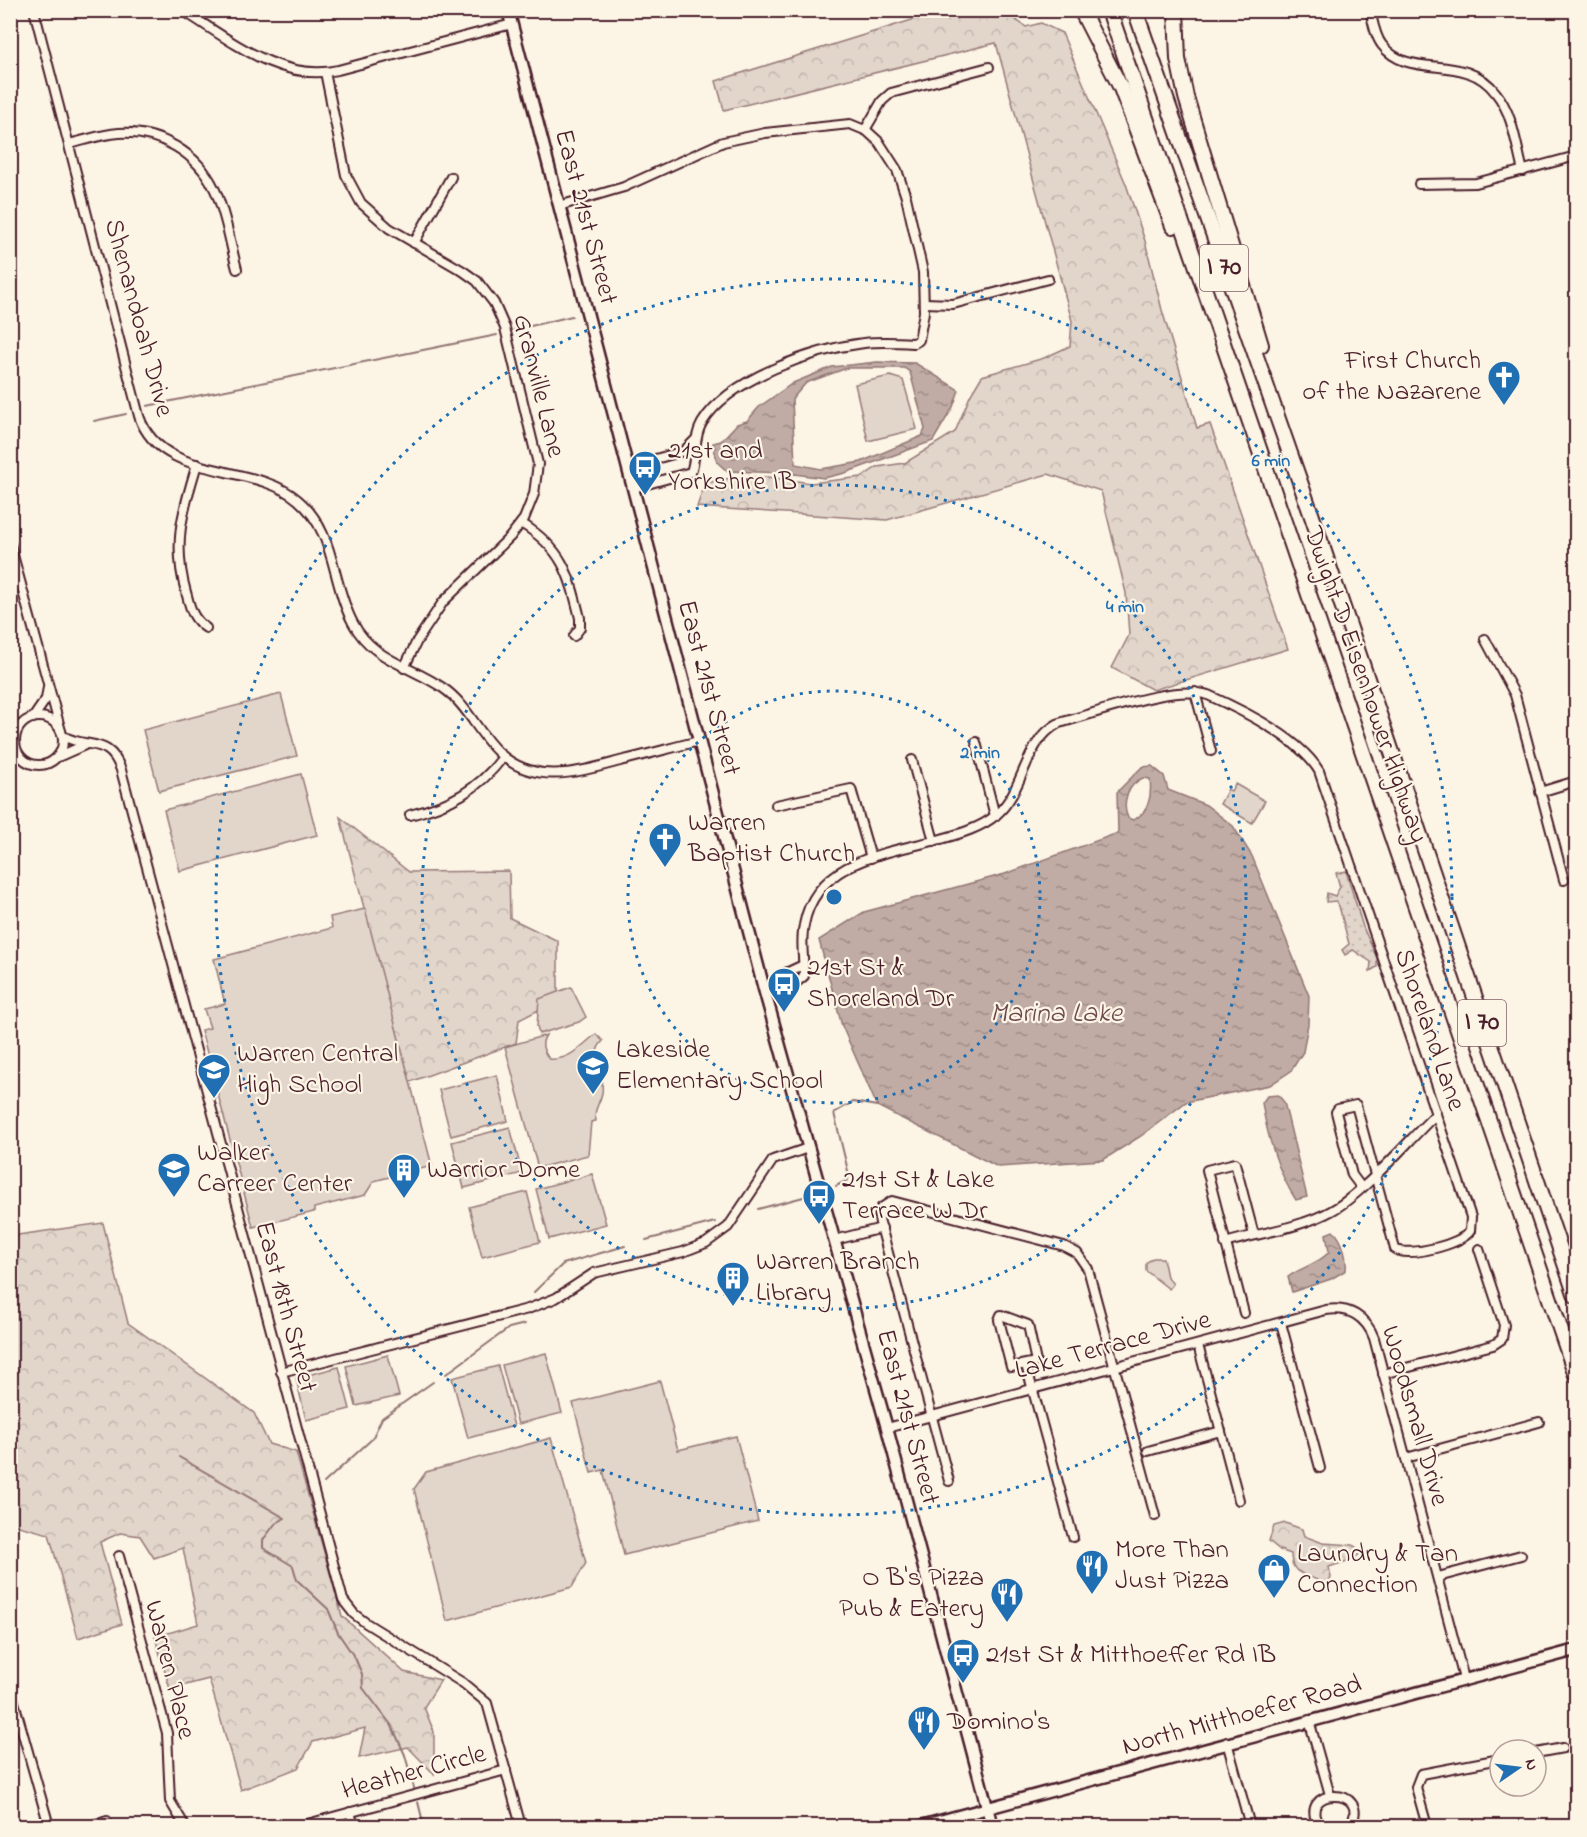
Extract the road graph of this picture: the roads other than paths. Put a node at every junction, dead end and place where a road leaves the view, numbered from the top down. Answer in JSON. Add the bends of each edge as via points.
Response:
{"nodes":[{"id":1,"x":34,"y":10,"type":"edge"},
{"id":2,"x":182,"y":10,"type":"edge"},
{"id":3,"x":508,"y":10,"type":"edge"},
{"id":4,"x":1081,"y":10,"type":"edge"},
{"id":5,"x":1109,"y":10,"type":"edge"},
{"id":6,"x":1135,"y":10,"type":"edge"},
{"id":7,"x":1176,"y":10,"type":"edge"},
{"id":8,"x":1370,"y":10,"type":"edge"},
{"id":9,"x":192,"y":13,"type":"edge"},
{"id":10,"x":512,"y":24,"type":"junction"},
{"id":11,"x":989,"y":67,"type":"dead end"},
{"id":12,"x":326,"y":72,"type":"junction"},
{"id":13,"x":865,"y":130,"type":"junction"},
{"id":14,"x":69,"y":144,"type":"junction"},
{"id":15,"x":1576,"y":156,"type":"edge"},
{"id":16,"x":1523,"y":171,"type":"junction"},
{"id":17,"x":451,"y":177,"type":"dead end"},
{"id":18,"x":1419,"y":184,"type":"dead end"},
{"id":19,"x":559,"y":206,"type":"junction"},
{"id":20,"x":414,"y":243,"type":"junction"},
{"id":21,"x":237,"y":269,"type":"dead end"},
{"id":22,"x":1048,"y":279,"type":"dead end"},
{"id":23,"x":924,"y":303,"type":"junction"},
{"id":24,"x":696,"y":439,"type":"junction"},
{"id":25,"x":1261,"y":454,"type":"junction"},
{"id":26,"x":197,"y":464,"type":"junction"},
{"id":27,"x":627,"y":467,"type":"junction"},
{"id":28,"x":633,"y":488,"type":"junction"},
{"id":29,"x":521,"y":523,"type":"junction"},
{"id":30,"x":1315,"y":525,"type":"junction"},
{"id":31,"x":10,"y":544,"type":"edge"},
{"id":32,"x":206,"y":628,"type":"dead end"},
{"id":33,"x":574,"y":636,"type":"dead end"},
{"id":34,"x":1485,"y":639,"type":"dead end"},
{"id":35,"x":404,"y":668,"type":"junction"},
{"id":36,"x":48,"y":687,"type":"junction"},
{"id":37,"x":1195,"y":692,"type":"junction"},
{"id":38,"x":33,"y":718,"type":"junction"},
{"id":39,"x":62,"y":734,"type":"junction"},
{"id":40,"x":699,"y":741,"type":"junction"},
{"id":41,"x":976,"y":742,"type":"dead end"},
{"id":42,"x":88,"y":744,"type":"junction"},
{"id":43,"x":1211,"y":751,"type":"dead end"},
{"id":44,"x":503,"y":757,"type":"junction"},
{"id":45,"x":57,"y":758,"type":"junction"},
{"id":46,"x":912,"y":760,"type":"dead end"},
{"id":47,"x":1576,"y":781,"type":"edge"},
{"id":48,"x":1540,"y":792,"type":"junction"},
{"id":49,"x":776,"y":806,"type":"dead end"},
{"id":50,"x":410,"y":815,"type":"dead end"},
{"id":51,"x":995,"y":816,"type":"junction"},
{"id":52,"x":934,"y":841,"type":"junction"},
{"id":53,"x":871,"y":858,"type":"junction"},
{"id":54,"x":1564,"y":880,"type":"dead end"},
{"id":55,"x":803,"y":964,"type":"junction"},
{"id":56,"x":769,"y":988,"type":"junction"},
{"id":57,"x":1436,"y":1114,"type":"junction"},
{"id":58,"x":808,"y":1148,"type":"junction"},
{"id":59,"x":1374,"y":1174,"type":"junction"},
{"id":60,"x":1361,"y":1187,"type":"junction"},
{"id":61,"x":882,"y":1228,"type":"junction"},
{"id":62,"x":1254,"y":1235,"type":"junction"},
{"id":63,"x":835,"y":1240,"type":"junction"},
{"id":64,"x":1225,"y":1243,"type":"junction"},
{"id":65,"x":1479,"y":1249,"type":"dead end"},
{"id":66,"x":1576,"y":1296,"type":"edge"},
{"id":67,"x":1350,"y":1312,"type":"joint"},
{"id":68,"x":1244,"y":1313,"type":"dead end"},
{"id":69,"x":1281,"y":1323,"type":"junction"},
{"id":70,"x":1198,"y":1345,"type":"junction"},
{"id":71,"x":1026,"y":1365,"type":"junction"},
{"id":72,"x":1115,"y":1367,"type":"junction"},
{"id":73,"x":281,"y":1372,"type":"junction"},
{"id":74,"x":1383,"y":1374,"type":"junction"},
{"id":75,"x":1576,"y":1375,"type":"edge"},
{"id":76,"x":1033,"y":1389,"type":"junction"},
{"id":77,"x":932,"y":1416,"type":"junction"},
{"id":78,"x":1539,"y":1422,"type":"dead end"},
{"id":79,"x":886,"y":1428,"type":"junction"},
{"id":80,"x":1221,"y":1431,"type":"junction"},
{"id":81,"x":1148,"y":1451,"type":"dead end"},
{"id":82,"x":1406,"y":1458,"type":"junction"},
{"id":83,"x":1320,"y":1468,"type":"dead end"},
{"id":84,"x":949,"y":1481,"type":"dead end"},
{"id":85,"x":1239,"y":1500,"type":"dead end"},
{"id":86,"x":1155,"y":1516,"type":"dead end"},
{"id":87,"x":1073,"y":1537,"type":"dead end"},
{"id":88,"x":1521,"y":1555,"type":"dead end"},
{"id":89,"x":119,"y":1556,"type":"dead end"},
{"id":90,"x":1438,"y":1577,"type":"junction"},
{"id":91,"x":1576,"y":1650,"type":"edge"},
{"id":92,"x":1464,"y":1678,"type":"junction"},
{"id":93,"x":10,"y":1688,"type":"edge"},
{"id":94,"x":1309,"y":1720,"type":"junction"},
{"id":95,"x":1227,"y":1742,"type":"junction"},
{"id":96,"x":1563,"y":1748,"type":"dead end"},
{"id":97,"x":1548,"y":1751,"type":"edge"},
{"id":98,"x":1488,"y":1761,"type":"edge"},
{"id":99,"x":506,"y":1770,"type":"junction"},
{"id":100,"x":1330,"y":1795,"type":"junction"},
{"id":101,"x":987,"y":1809,"type":"junction"},
{"id":102,"x":350,"y":1812,"type":"junction"},
{"id":103,"x":107,"y":1821,"type":"dead end"},
{"id":104,"x":49,"y":1827,"type":"edge"},
{"id":105,"x":88,"y":1827,"type":"edge"},
{"id":106,"x":185,"y":1827,"type":"edge"},
{"id":107,"x":300,"y":1827,"type":"edge"},
{"id":108,"x":354,"y":1827,"type":"edge"},
{"id":109,"x":521,"y":1827,"type":"edge"},
{"id":110,"x":921,"y":1827,"type":"edge"},
{"id":111,"x":992,"y":1827,"type":"edge"},
{"id":112,"x":1250,"y":1827,"type":"edge"},
{"id":113,"x":1319,"y":1827,"type":"edge"},
{"id":114,"x":1350,"y":1827,"type":"edge"},
{"id":115,"x":1427,"y":1827,"type":"edge"}],
"edges":[{"from":1,"to":14,"type":"street","name":"Shenandoah Drive"},
{"from":2,"to":9,"type":"street"},
{"from":3,"to":10,"type":"main road","name":"East 21st Street"},
{"from":4,"to":25,"type":"highway","via":[[1127,102]]},
{"from":5,"to":25,"type":"highway","name":"Dwight D Eisenhower Highway","number":"I 70"},
{"from":6,"to":30,"type":"highway","name":"Dwight D Eisenhower Highway","number":"I 70"},
{"from":7,"to":30,"type":"highway","via":[[1178,59],[1186,97]]},
{"from":8,"to":16,"type":"street","via":[[1381,44],[1395,56],[1410,63],[1469,71],[1492,88],[1508,116]]},
{"from":9,"to":12,"type":"street","via":[[278,66]]},
{"from":10,"to":12,"type":"street"},
{"from":10,"to":19,"type":"main road","name":"East 21st Street"},
{"from":11,"to":13,"type":"street","via":[[891,93]]},
{"from":12,"to":20,"type":"street","name":"Granville Lane","via":[[334,125],[351,186],[372,215]]},
{"from":13,"to":19,"type":"street","via":[[845,123],[734,139],[624,187]]},
{"from":13,"to":23,"type":"street","via":[[879,142],[898,174],[921,260]]},
{"from":14,"to":21,"type":"street","via":[[109,134],[136,133],[160,139],[186,153],[202,168],[215,189]]},
{"from":14,"to":26,"type":"street","name":"Shenandoah Drive","via":[[142,424],[168,453]]},
{"from":15,"to":16,"type":"street"},
{"from":16,"to":18,"type":"street","via":[[1468,184]]},
{"from":17,"to":20,"type":"street"},
{"from":19,"to":27,"type":"main road","name":"East 21st Street"},
{"from":20,"to":29,"type":"street","name":"Granville Lane","via":[[477,281],[502,319],[538,464],[534,494]]},
{"from":22,"to":23,"type":"street","via":[[953,304]]},
{"from":23,"to":24,"type":"street","via":[[923,329],[918,341],[855,344],[784,365],[721,402],[705,420]]},
{"from":24,"to":27,"type":"street","via":[[684,451]]},
{"from":24,"to":28,"type":"street","via":[[691,472]]},
{"from":25,"to":75,"type":"highway","name":"Dwight D Eisenhower Highway","number":"I 70"},
{"from":26,"to":32,"type":"street","via":[[181,522],[179,559],[192,613]]},
{"from":26,"to":35,"type":"street","name":"Shenandoah Drive","via":[[270,483],[302,503],[325,537],[357,630],[376,652]]},
{"from":27,"to":28,"type":"main road","name":"East 21st Street"},
{"from":28,"to":40,"type":"main road","name":"East 21st Street"},
{"from":29,"to":33,"type":"street","via":[[548,542],[564,563],[580,618],[580,628]]},
{"from":29,"to":35,"type":"street","name":"Granville Lane","via":[[443,602]]},
{"from":30,"to":66,"type":"highway","name":"Dwight D Eisenhower Highway","number":"I 70"},
{"from":31,"to":36,"type":"street"},
{"from":34,"to":48,"type":"street","via":[[1515,695]]},
{"from":35,"to":44,"type":"street","name":"Shenandoah Drive","via":[[453,696]]},
{"from":36,"to":38,"type":"street","via":[[46,699]]},
{"from":36,"to":39,"type":"street"},
{"from":37,"to":43,"type":"street"},
{"from":37,"to":51,"type":"street","via":[[1171,693],[1048,729],[1034,745],[1015,790]]},
{"from":37,"to":57,"type":"street","name":"Shoreland Lane","via":[[1213,697],[1289,739],[1319,771]]},
{"from":38,"to":39,"type":"street","via":[[51,719]]},
{"from":38,"to":45,"type":"street","via":[[17,730],[17,752],[26,762],[39,766]]},
{"from":39,"to":42,"type":"street","name":"East 18th Street"},
{"from":39,"to":45,"type":"street","via":[[63,746]]},
{"from":40,"to":44,"type":"street","name":"Shenandoah Drive","via":[[565,774],[534,772]]},
{"from":40,"to":56,"type":"main road","name":"East 21st Street"},
{"from":41,"to":51,"type":"street"},
{"from":42,"to":45,"type":"street"},
{"from":42,"to":73,"type":"street","name":"East 18th Street","via":[[112,752],[121,770]]},
{"from":44,"to":50,"type":"street","via":[[483,781],[461,797]]},
{"from":46,"to":52,"type":"street"},
{"from":47,"to":48,"type":"street"},
{"from":48,"to":54,"type":"street"},
{"from":49,"to":53,"type":"street","via":[[851,789]]},
{"from":51,"to":52,"type":"street"},
{"from":52,"to":53,"type":"street"},
{"from":53,"to":55,"type":"street","via":[[840,870],[816,893],[803,927]]},
{"from":55,"to":56,"type":"street"},
{"from":55,"to":56,"type":"street","via":[[804,976],[793,987]]},
{"from":56,"to":58,"type":"main road","name":"East 21st Street"},
{"from":57,"to":59,"type":"street"},
{"from":57,"to":59,"type":"street","name":"Shoreland Lane","via":[[1471,1217],[1470,1231],[1460,1240],[1399,1252],[1393,1245]]},
{"from":58,"to":63,"type":"main road","name":"East 21st Street"},
{"from":58,"to":73,"type":"street","via":[[773,1160],[728,1227],[694,1248],[594,1273],[556,1298],[528,1309]]},
{"from":59,"to":60,"type":"street"},
{"from":59,"to":60,"type":"street","via":[[1357,1105],[1338,1109],[1352,1175]]},
{"from":60,"to":62,"type":"street","via":[[1326,1213]]},
{"from":61,"to":63,"type":"street"},
{"from":61,"to":72,"type":"street","via":[[880,1210],[894,1201],[1067,1247],[1080,1256],[1088,1269]]},
{"from":61,"to":77,"type":"street","name":"East 21st Street"},
{"from":62,"to":64,"type":"street"},
{"from":62,"to":64,"type":"street","via":[[1233,1163],[1207,1173]]},
{"from":63,"to":79,"type":"main road","name":"East 21st Street"},
{"from":64,"to":68,"type":"street"},
{"from":65,"to":74,"type":"street","via":[[1504,1325],[1503,1337],[1494,1344]]},
{"from":67,"to":69,"type":"street","name":"Lake Terrace Drive","via":[[1330,1310]]},
{"from":67,"to":74,"type":"street","name":"Woodsmall Drive","via":[[1364,1320],[1371,1330]]},
{"from":69,"to":70,"type":"street","name":"Lake Terrace Drive"},
{"from":69,"to":83,"type":"street"},
{"from":70,"to":72,"type":"street","name":"Lake Terrace Drive"},
{"from":70,"to":80,"type":"street"},
{"from":71,"to":71,"type":"street","via":[[1038,1359],[1028,1325],[1001,1315],[1011,1367]]},
{"from":71,"to":76,"type":"street"},
{"from":72,"to":76,"type":"street","name":"Lake Terrace Drive"},
{"from":72,"to":86,"type":"street"},
{"from":73,"to":99,"type":"street","name":"East 18th Street","via":[[343,1600],[366,1623],[477,1693],[488,1706]]},
{"from":74,"to":82,"type":"street","name":"Woodsmall Drive"},
{"from":76,"to":77,"type":"street","name":"Lake Terrace Drive"},
{"from":76,"to":87,"type":"street"},
{"from":77,"to":79,"type":"street","name":"Lake Terrace Drive"},
{"from":77,"to":84,"type":"street","name":"East 21st Street"},
{"from":78,"to":82,"type":"street"},
{"from":79,"to":101,"type":"main road","name":"East 21st Street"},
{"from":80,"to":81,"type":"street"},
{"from":80,"to":85,"type":"street"},
{"from":82,"to":90,"type":"street","name":"Woodsmall Drive"},
{"from":88,"to":90,"type":"street"},
{"from":89,"to":106,"type":"street","name":"Warren Place","via":[[167,1733],[170,1801]]},
{"from":90,"to":92,"type":"street","name":"Woodsmall Drive"},
{"from":91,"to":92,"type":"main road","name":"North Mitthoefer Road"},
{"from":92,"to":94,"type":"main road","name":"North Mitthoefer Road"},
{"from":93,"to":104,"type":"street"},
{"from":94,"to":95,"type":"main road","name":"North Mitthoefer Road"},
{"from":94,"to":100,"type":"street"},
{"from":95,"to":101,"type":"main road","name":"North Mitthoefer Road"},
{"from":95,"to":112,"type":"street"},
{"from":96,"to":97,"type":"street"},
{"from":98,"to":115,"type":"street","via":[[1421,1774],[1416,1787]]},
{"from":99,"to":102,"type":"street","name":"Heather Circle"},
{"from":99,"to":109,"type":"street"},
{"from":100,"to":113,"type":"street","via":[[1315,1810]]},
{"from":100,"to":114,"type":"street","via":[[1342,1796],[1351,1803],[1354,1815]]},
{"from":101,"to":110,"type":"main road","name":"North Mitthoefer Road"},
{"from":101,"to":111,"type":"main road","name":"East 21st Street"},
{"from":102,"to":107,"type":"street","name":"Heather Circle"},
{"from":102,"to":108,"type":"street"},
{"from":103,"to":105,"type":"street"}]}
